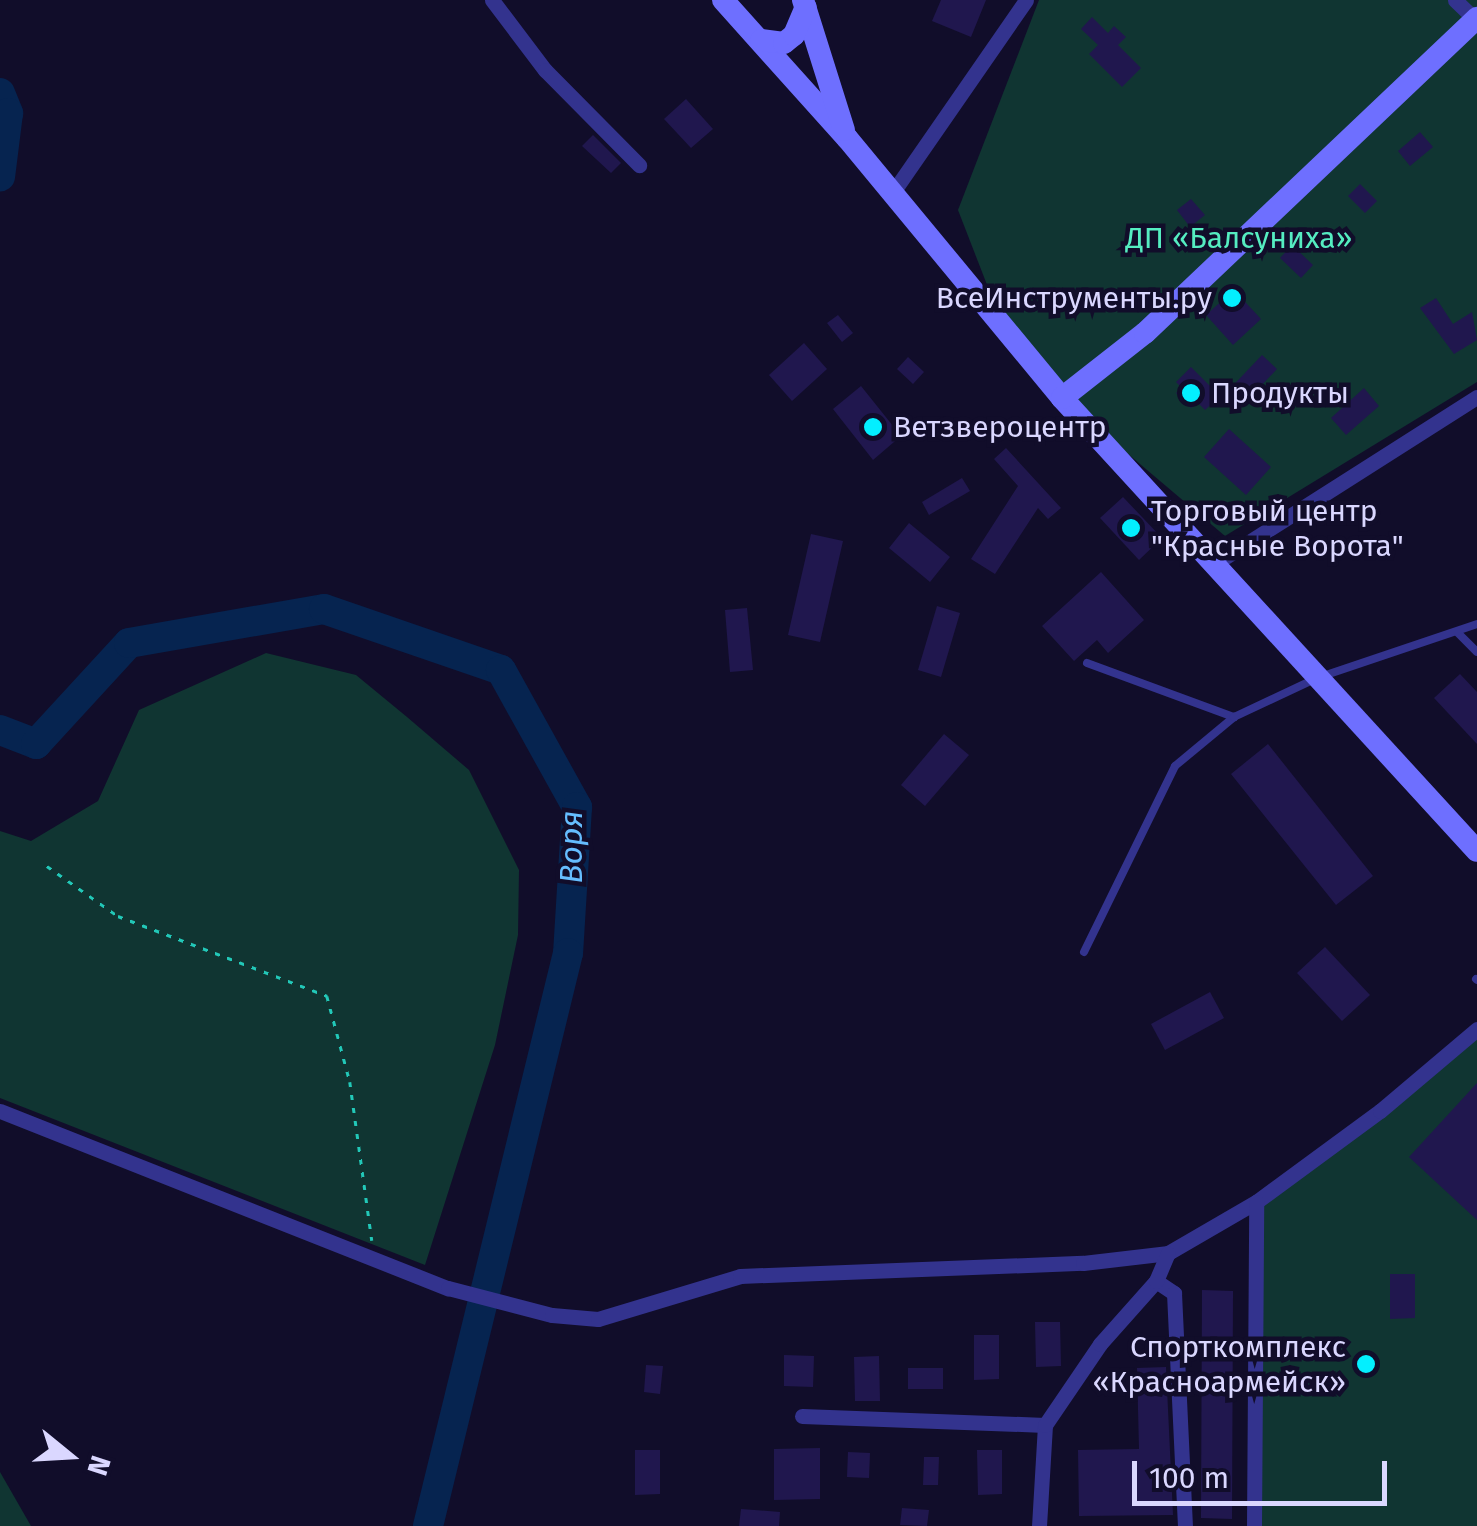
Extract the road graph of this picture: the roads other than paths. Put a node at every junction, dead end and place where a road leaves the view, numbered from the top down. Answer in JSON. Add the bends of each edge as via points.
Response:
{"nodes":[{"id":1,"x":492,"y":0,"type":"edge"},
{"id":2,"x":722,"y":0,"type":"edge"},
{"id":3,"x":1026,"y":0,"type":"edge"},
{"id":4,"x":1455,"y":0,"type":"edge"},
{"id":5,"x":804,"y":4,"type":"edge"},
{"id":6,"x":1476,"y":19,"type":"edge"},
{"id":7,"x":761,"y":40,"type":"junction"},
{"id":8,"x":847,"y":138,"type":"junction"},
{"id":9,"x":639,"y":165,"type":"dead end"},
{"id":10,"x":891,"y":195,"type":"junction"},
{"id":11,"x":1477,"y":396,"type":"edge"},
{"id":12,"x":1062,"y":398,"type":"junction"},
{"id":13,"x":1216,"y":563,"type":"junction"},
{"id":14,"x":1477,"y":624,"type":"edge"},
{"id":15,"x":1458,"y":632,"type":"junction"},
{"id":16,"x":1477,"y":652,"type":"edge"},
{"id":17,"x":1086,"y":662,"type":"dead end"},
{"id":18,"x":1317,"y":678,"type":"junction"},
{"id":19,"x":1234,"y":717,"type":"junction"},
{"id":20,"x":1477,"y":851,"type":"edge"},
{"id":21,"x":1084,"y":952,"type":"dead end"},
{"id":22,"x":1477,"y":1030,"type":"edge"},
{"id":23,"x":0,"y":1111,"type":"edge"},
{"id":24,"x":1256,"y":1202,"type":"junction"},
{"id":25,"x":1168,"y":1253,"type":"junction"},
{"id":26,"x":1156,"y":1281,"type":"junction"},
{"id":27,"x":802,"y":1416,"type":"dead end"},
{"id":28,"x":1044,"y":1425,"type":"junction"},
{"id":29,"x":1039,"y":1526,"type":"edge"},
{"id":30,"x":1184,"y":1526,"type":"edge"},
{"id":31,"x":1254,"y":1526,"type":"edge"}],
"edges":[{"from":1,"to":9,"type":"street","via":[[545,70]]},
{"from":2,"to":7,"type":"main road"},
{"from":3,"to":10,"type":"street"},
{"from":4,"to":6,"type":"street"},
{"from":5,"to":7,"type":"main road","via":[[794,35],[784,43]]},
{"from":5,"to":8,"type":"main road"},
{"from":6,"to":12,"type":"main road","via":[[1145,333]]},
{"from":7,"to":8,"type":"main road"},
{"from":8,"to":10,"type":"main road"},
{"from":10,"to":12,"type":"main road"},
{"from":11,"to":13,"type":"street"},
{"from":12,"to":13,"type":"main road"},
{"from":13,"to":18,"type":"main road"},
{"from":14,"to":15,"type":"lane"},
{"from":15,"to":16,"type":"lane"},
{"from":15,"to":18,"type":"lane"},
{"from":17,"to":19,"type":"lane"},
{"from":18,"to":19,"type":"lane"},
{"from":18,"to":20,"type":"main road"},
{"from":19,"to":21,"type":"lane","via":[[1175,766],[1156,795]]},
{"from":22,"to":24,"type":"street","via":[[1380,1112]]},
{"from":23,"to":25,"type":"street","via":[[448,1288],[552,1315],[598,1319],[740,1276],[1083,1263]]},
{"from":24,"to":25,"type":"street"},
{"from":24,"to":31,"type":"street"},
{"from":25,"to":26,"type":"street"},
{"from":26,"to":28,"type":"street","via":[[1100,1344]]},
{"from":26,"to":30,"type":"street","via":[[1174,1293]]},
{"from":27,"to":28,"type":"street"},
{"from":28,"to":29,"type":"street"}]}
